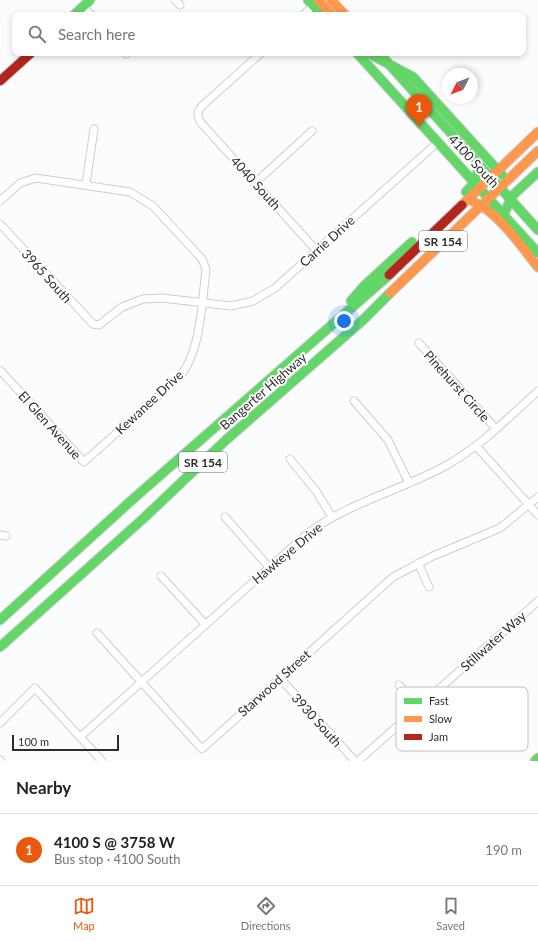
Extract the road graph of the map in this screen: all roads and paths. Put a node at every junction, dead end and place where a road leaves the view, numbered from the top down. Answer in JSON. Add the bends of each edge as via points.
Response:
{"nodes":[{"id":1,"x":331,"y":0,"type":"edge"},
{"id":2,"x":313,"y":2,"type":"edge"},
{"id":3,"x":87,"y":3,"type":"edge"},
{"id":4,"x":77,"y":12,"type":"edge"},
{"id":5,"x":305,"y":12,"type":"edge"},
{"id":6,"x":320,"y":12,"type":"edge"},
{"id":7,"x":328,"y":12,"type":"edge"},
{"id":8,"x":342,"y":12,"type":"edge"},
{"id":9,"x":29,"y":56,"type":"edge"},
{"id":10,"x":258,"y":56,"type":"edge"},
{"id":11,"x":360,"y":56,"type":"edge"},
{"id":12,"x":374,"y":56,"type":"edge"},
{"id":13,"x":382,"y":56,"type":"edge"},
{"id":14,"x":387,"y":62,"type":"junction"},
{"id":15,"x":0,"y":81,"type":"edge"},
{"id":16,"x":94,"y":130,"type":"dead end"},
{"id":17,"x":312,"y":131,"type":"dead end"},
{"id":18,"x":538,"y":132,"type":"edge"},
{"id":19,"x":438,"y":142,"type":"junction"},
{"id":20,"x":538,"y":151,"type":"edge"},
{"id":21,"x":479,"y":166,"type":"junction"},
{"id":22,"x":498,"y":170,"type":"junction"},
{"id":23,"x":538,"y":172,"type":"edge"},
{"id":24,"x":509,"y":177,"type":"junction"},
{"id":25,"x":490,"y":178,"type":"junction"},
{"id":26,"x":255,"y":182,"type":"junction"},
{"id":27,"x":86,"y":184,"type":"junction"},
{"id":28,"x":477,"y":185,"type":"junction"},
{"id":29,"x":499,"y":187,"type":"junction"},
{"id":30,"x":489,"y":197,"type":"junction"},
{"id":31,"x":509,"y":198,"type":"junction"},
{"id":32,"x":0,"y":201,"type":"edge"},
{"id":33,"x":463,"y":204,"type":"junction"},
{"id":34,"x":481,"y":204,"type":"junction"},
{"id":35,"x":504,"y":214,"type":"junction"},
{"id":36,"x":0,"y":224,"type":"edge"},
{"id":37,"x":538,"y":230,"type":"edge"},
{"id":38,"x":317,"y":251,"type":"junction"},
{"id":39,"x":538,"y":253,"type":"edge"},
{"id":40,"x":538,"y":267,"type":"edge"},
{"id":41,"x":201,"y":303,"type":"junction"},
{"id":42,"x":340,"y":321,"type":"junction"},
{"id":43,"x":96,"y":325,"type":"joint"},
{"id":44,"x":419,"y":343,"type":"dead end"},
{"id":45,"x":0,"y":370,"type":"edge"},
{"id":46,"x":538,"y":391,"type":"edge"},
{"id":47,"x":354,"y":401,"type":"dead end"},
{"id":48,"x":496,"y":429,"type":"junction"},
{"id":49,"x":226,"y":440,"type":"junction"},
{"id":50,"x":476,"y":446,"type":"junction"},
{"id":51,"x":290,"y":459,"type":"dead end"},
{"id":52,"x":84,"y":462,"type":"joint"},
{"id":53,"x":409,"y":482,"type":"junction"},
{"id":54,"x":538,"y":497,"type":"edge"},
{"id":55,"x":529,"y":505,"type":"junction"},
{"id":56,"x":538,"y":515,"type":"edge"},
{"id":57,"x":225,"y":517,"type":"dead end"},
{"id":58,"x":332,"y":517,"type":"junction"},
{"id":59,"x":418,"y":563,"type":"junction"},
{"id":60,"x":269,"y":567,"type":"junction"},
{"id":61,"x":161,"y":576,"type":"dead end"},
{"id":62,"x":429,"y":587,"type":"dead end"},
{"id":63,"x":538,"y":601,"type":"edge"},
{"id":64,"x":0,"y":620,"type":"edge"},
{"id":65,"x":205,"y":624,"type":"junction"},
{"id":66,"x":97,"y":633,"type":"dead end"},
{"id":67,"x":0,"y":647,"type":"edge"},
{"id":68,"x":280,"y":678,"type":"junction"},
{"id":69,"x":141,"y":682,"type":"junction"},
{"id":70,"x":443,"y":687,"type":"edge"},
{"id":71,"x":0,"y":723,"type":"edge"},
{"id":72,"x":396,"y":729,"type":"edge"},
{"id":73,"x":80,"y":737,"type":"junction"},
{"id":74,"x":538,"y":758,"type":"edge"},
{"id":75,"x":102,"y":761,"type":"edge"},
{"id":76,"x":355,"y":761,"type":"edge"},
{"id":77,"x":358,"y":761,"type":"edge"},
{"id":78,"x":535,"y":761,"type":"edge"}],
"edges":[{"from":1,"to":8,"type":"main road"},
{"from":2,"to":5,"type":"street"},
{"from":2,"to":6,"type":"main road"},
{"from":2,"to":7,"type":"main road"},
{"from":3,"to":4,"type":"main road"},
{"from":9,"to":15,"type":"main road"},
{"from":10,"to":26,"type":"street","name":"4040 South","via":[[202,106],[197,114],[202,124]]},
{"from":11,"to":19,"type":"main road","name":"4100 South"},
{"from":12,"to":14,"type":"main road"},
{"from":13,"to":14,"type":"main road","name":"4100 South"},
{"from":14,"to":21,"type":"main road","name":"4100 South"},
{"from":14,"to":22,"type":"main road","via":[[413,77]]},
{"from":16,"to":27,"type":"street"},
{"from":17,"to":26,"type":"street"},
{"from":18,"to":22,"type":"main road","name":"Bangerter Highway","number":"SR 154"},
{"from":19,"to":28,"type":"main road","name":"4100 South"},
{"from":19,"to":38,"type":"street","name":"Carrie Drive"},
{"from":20,"to":24,"type":"main road","name":"Bangerter Highway","number":"SR 154"},
{"from":21,"to":25,"type":"main road","name":"4100 South"},
{"from":21,"to":28,"type":"main road"},
{"from":22,"to":24,"type":"main road"},
{"from":22,"to":25,"type":"main road","name":"Bangerter Highway","number":"SR 154"},
{"from":23,"to":31,"type":"main road"},
{"from":24,"to":29,"type":"main road","name":"Bangerter Highway","number":"SR 154"},
{"from":25,"to":28,"type":"main road","name":"Bangerter Highway","number":"SR 154"},
{"from":25,"to":29,"type":"main road","name":"4100 South"},
{"from":26,"to":38,"type":"street","name":"4040 South"},
{"from":27,"to":32,"type":"street","name":"Kewanee Drive","via":[[32,178],[20,183]]},
{"from":27,"to":41,"type":"street","name":"Kewanee Drive","via":[[130,192],[145,199],[158,210],[205,263]]},
{"from":28,"to":30,"type":"main road","name":"4100 South"},
{"from":28,"to":33,"type":"main road","name":"Bangerter Highway","number":"SR 154"},
{"from":28,"to":42,"type":"main road","via":[[364,286]]},
{"from":29,"to":30,"type":"main road","name":"Bangerter Highway","number":"SR 154"},
{"from":29,"to":31,"type":"main road","name":"4100 South"},
{"from":30,"to":34,"type":"main road","name":"Bangerter Highway","number":"SR 154"},
{"from":30,"to":35,"type":"main road","name":"4100 South"},
{"from":31,"to":35,"type":"main road"},
{"from":31,"to":37,"type":"main road","name":"4100 South"},
{"from":33,"to":34,"type":"main road"},
{"from":33,"to":42,"type":"main road","name":"Bangerter Highway","number":"SR 154"},
{"from":34,"to":40,"type":"main road"},
{"from":34,"to":49,"type":"main road","name":"Bangerter Highway","number":"SR 154","via":[[363,320]]},
{"from":35,"to":39,"type":"main road","name":"4100 South"},
{"from":36,"to":43,"type":"street","name":"3965 South","via":[[87,320]]},
{"from":38,"to":41,"type":"street","name":"Carrie Drive","via":[[275,288],[259,298],[231,306]]},
{"from":41,"to":43,"type":"street","name":"Carrie Drive","via":[[162,298],[143,299],[126,305]]},
{"from":41,"to":52,"type":"street","name":"Kewanee Drive","via":[[194,350],[187,367]]},
{"from":42,"to":49,"type":"main road","via":[[330,339],[232,426]]},
{"from":42,"to":64,"type":"main road","name":"Bangerter Highway","number":"SR 154","via":[[133,499]]},
{"from":44,"to":48,"type":"street","name":"Pinehurst Circle"},
{"from":45,"to":52,"type":"street","name":"El Glen Avenue"},
{"from":46,"to":48,"type":"street","name":"Hawkeye Drive"},
{"from":47,"to":53,"type":"street","via":[[388,440]]},
{"from":48,"to":50,"type":"street","name":"Hawkeye Drive"},
{"from":49,"to":67,"type":"main road","name":"Bangerter Highway","number":"SR 154"},
{"from":50,"to":53,"type":"street","name":"Hawkeye Drive","via":[[448,465]]},
{"from":50,"to":55,"type":"street"},
{"from":51,"to":58,"type":"street","via":[[314,488]]},
{"from":53,"to":58,"type":"street","name":"Hawkeye Drive"},
{"from":54,"to":55,"type":"street","name":"Starwood Street"},
{"from":55,"to":56,"type":"street"},
{"from":55,"to":59,"type":"street","name":"Starwood Street","via":[[493,531]]},
{"from":57,"to":60,"type":"street"},
{"from":58,"to":60,"type":"street","name":"Hawkeye Drive","via":[[301,538]]},
{"from":59,"to":62,"type":"street"},
{"from":59,"to":68,"type":"street","name":"Starwood Street","via":[[385,583]]},
{"from":60,"to":65,"type":"street","name":"Hawkeye Drive"},
{"from":61,"to":65,"type":"street"},
{"from":63,"to":70,"type":"street","name":"Stillwater Way"},
{"from":65,"to":69,"type":"street","name":"Hawkeye Drive"},
{"from":66,"to":69,"type":"street"},
{"from":68,"to":69,"type":"street","name":"Starwood Street","via":[[202,749]]},
{"from":68,"to":76,"type":"street","name":"3930 South"},
{"from":69,"to":73,"type":"street","name":"Hawkeye Drive"},
{"from":71,"to":73,"type":"street","via":[[35,688]]},
{"from":72,"to":77,"type":"street","name":"Stillwater Way"},
{"from":73,"to":75,"type":"street"},
{"from":74,"to":78,"type":"main road"}]}
